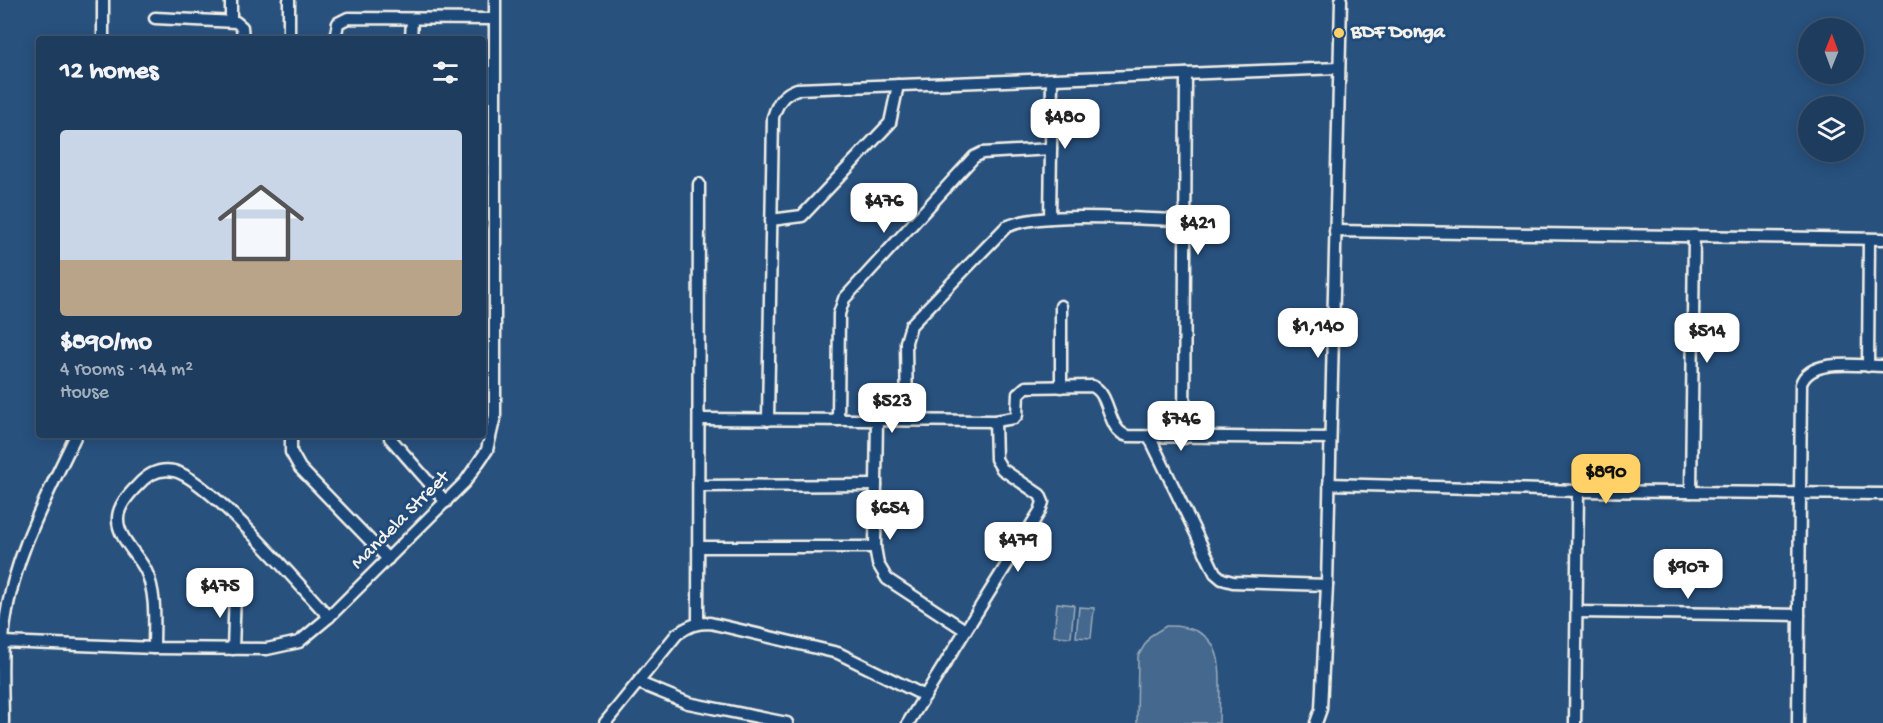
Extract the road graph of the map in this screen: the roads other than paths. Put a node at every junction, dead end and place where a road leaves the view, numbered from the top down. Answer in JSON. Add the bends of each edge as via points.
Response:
{"nodes":[{"id":1,"x":103,"y":0,"type":"edge"},
{"id":2,"x":231,"y":0,"type":"edge"},
{"id":3,"x":289,"y":0,"type":"edge"},
{"id":4,"x":495,"y":0,"type":"edge"},
{"id":5,"x":1341,"y":0,"type":"edge"},
{"id":6,"x":155,"y":18,"type":"dead end"},
{"id":7,"x":412,"y":19,"type":"junction"},
{"id":8,"x":494,"y":19,"type":"junction"},
{"id":9,"x":231,"y":21,"type":"junction"},
{"id":10,"x":103,"y":36,"type":"edge"},
{"id":11,"x":243,"y":36,"type":"edge"},
{"id":12,"x":289,"y":36,"type":"edge"},
{"id":13,"x":335,"y":36,"type":"edge"},
{"id":14,"x":411,"y":36,"type":"edge"},
{"id":15,"x":1339,"y":68,"type":"junction"},
{"id":16,"x":1186,"y":74,"type":"junction"},
{"id":17,"x":1052,"y":80,"type":"junction"},
{"id":18,"x":898,"y":85,"type":"junction"},
{"id":19,"x":1051,"y":149,"type":"junction"},
{"id":20,"x":699,"y":184,"type":"dead end"},
{"id":21,"x":1050,"y":218,"type":"junction"},
{"id":22,"x":771,"y":220,"type":"junction"},
{"id":23,"x":1184,"y":220,"type":"junction"},
{"id":24,"x":488,"y":222,"type":"edge"},
{"id":25,"x":1335,"y":231,"type":"junction"},
{"id":26,"x":1694,"y":236,"type":"junction"},
{"id":27,"x":1869,"y":239,"type":"junction"},
{"id":28,"x":1883,"y":239,"type":"edge"},
{"id":29,"x":1061,"y":306,"type":"dead end"},
{"id":30,"x":1868,"y":366,"type":"junction"},
{"id":31,"x":1883,"y":366,"type":"edge"},
{"id":32,"x":1061,"y":387,"type":"junction"},
{"id":33,"x":489,"y":388,"type":"edge"},
{"id":34,"x":700,"y":419,"type":"junction"},
{"id":35,"x":768,"y":420,"type":"junction"},
{"id":36,"x":838,"y":420,"type":"junction"},
{"id":37,"x":877,"y":420,"type":"junction"},
{"id":38,"x":907,"y":420,"type":"junction"},
{"id":39,"x":995,"y":422,"type":"junction"},
{"id":40,"x":75,"y":438,"type":"edge"},
{"id":41,"x":291,"y":438,"type":"edge"},
{"id":42,"x":390,"y":438,"type":"dead end"},
{"id":43,"x":1150,"y":438,"type":"junction"},
{"id":44,"x":1184,"y":438,"type":"junction"},
{"id":45,"x":1330,"y":438,"type":"junction"},
{"id":46,"x":1329,"y":484,"type":"junction"},
{"id":47,"x":876,"y":485,"type":"junction"},
{"id":48,"x":700,"y":486,"type":"junction"},
{"id":49,"x":1578,"y":491,"type":"junction"},
{"id":50,"x":1691,"y":492,"type":"junction"},
{"id":51,"x":1801,"y":493,"type":"junction"},
{"id":52,"x":1883,"y":494,"type":"edge"},
{"id":53,"x":446,"y":502,"type":"junction"},
{"id":54,"x":699,"y":547,"type":"junction"},
{"id":55,"x":875,"y":547,"type":"junction"},
{"id":56,"x":388,"y":559,"type":"junction"},
{"id":57,"x":1327,"y":585,"type":"junction"},
{"id":58,"x":235,"y":591,"type":"dead end"},
{"id":59,"x":1577,"y":612,"type":"junction"},
{"id":60,"x":1799,"y":615,"type":"junction"},
{"id":61,"x":329,"y":617,"type":"junction"},
{"id":62,"x":698,"y":623,"type":"junction"},
{"id":63,"x":965,"y":630,"type":"junction"},
{"id":64,"x":3,"y":642,"type":"junction"},
{"id":65,"x":154,"y":648,"type":"junction"},
{"id":66,"x":233,"y":649,"type":"junction"},
{"id":67,"x":639,"y":683,"type":"junction"},
{"id":68,"x":925,"y":696,"type":"junction"},
{"id":69,"x":3,"y":723,"type":"edge"},
{"id":70,"x":606,"y":723,"type":"edge"},
{"id":71,"x":787,"y":723,"type":"edge"},
{"id":72,"x":908,"y":723,"type":"edge"},
{"id":73,"x":1316,"y":723,"type":"edge"},
{"id":74,"x":1575,"y":723,"type":"edge"},
{"id":75,"x":1798,"y":723,"type":"edge"}],
"edges":[{"from":1,"to":10,"type":"street"},
{"from":2,"to":9,"type":"street"},
{"from":3,"to":12,"type":"street"},
{"from":4,"to":8,"type":"street","name":"Mandela Street"},
{"from":5,"to":15,"type":"street"},
{"from":6,"to":9,"type":"street"},
{"from":7,"to":8,"type":"street"},
{"from":7,"to":13,"type":"street","via":[[344,19],[335,28]]},
{"from":7,"to":14,"type":"street"},
{"from":8,"to":24,"type":"street","name":"Mandela Street"},
{"from":9,"to":11,"type":"street","via":[[242,27]]},
{"from":15,"to":16,"type":"street"},
{"from":15,"to":25,"type":"street"},
{"from":16,"to":17,"type":"street"},
{"from":16,"to":23,"type":"street"},
{"from":17,"to":18,"type":"street"},
{"from":17,"to":19,"type":"street"},
{"from":18,"to":22,"type":"street","via":[[890,123],[802,216]]},
{"from":18,"to":22,"type":"street","via":[[797,89],[781,99],[773,117]]},
{"from":19,"to":21,"type":"street"},
{"from":19,"to":36,"type":"street","via":[[982,153],[974,157],[844,299],[839,314]]},
{"from":20,"to":34,"type":"street"},
{"from":21,"to":23,"type":"street"},
{"from":21,"to":38,"type":"street","via":[[1020,220],[1006,227],[911,324],[906,342]]},
{"from":22,"to":35,"type":"street"},
{"from":23,"to":44,"type":"street"},
{"from":24,"to":33,"type":"street","name":"Mandela Street"},
{"from":25,"to":26,"type":"street"},
{"from":25,"to":45,"type":"street"},
{"from":26,"to":27,"type":"street"},
{"from":26,"to":50,"type":"street"},
{"from":27,"to":28,"type":"street"},
{"from":27,"to":30,"type":"street"},
{"from":29,"to":32,"type":"street"},
{"from":30,"to":31,"type":"street"},
{"from":30,"to":51,"type":"street","via":[[1821,367],[1804,374]]},
{"from":32,"to":39,"type":"street","via":[[1020,389],[1014,418]]},
{"from":32,"to":43,"type":"street","via":[[1097,388],[1122,435]]},
{"from":33,"to":53,"type":"street","name":"Mandela Street","via":[[494,428],[487,450],[476,469]]},
{"from":34,"to":35,"type":"street"},
{"from":34,"to":48,"type":"street"},
{"from":35,"to":36,"type":"street"},
{"from":36,"to":37,"type":"street"},
{"from":37,"to":38,"type":"street"},
{"from":37,"to":47,"type":"street"},
{"from":38,"to":39,"type":"street"},
{"from":39,"to":63,"type":"street","via":[[996,459],[1002,469],[1032,488],[1043,502]]},
{"from":40,"to":64,"type":"street","via":[[22,553]]},
{"from":41,"to":56,"type":"street","via":[[291,452],[300,468]]},
{"from":42,"to":53,"type":"street"},
{"from":43,"to":44,"type":"street"},
{"from":43,"to":57,"type":"street","via":[[1215,573],[1222,579]]},
{"from":44,"to":45,"type":"street"},
{"from":45,"to":46,"type":"street"},
{"from":46,"to":49,"type":"street"},
{"from":46,"to":57,"type":"street"},
{"from":47,"to":48,"type":"street"},
{"from":47,"to":55,"type":"street"},
{"from":48,"to":54,"type":"street"},
{"from":49,"to":50,"type":"street"},
{"from":49,"to":59,"type":"street"},
{"from":50,"to":51,"type":"street"},
{"from":51,"to":52,"type":"street"},
{"from":51,"to":60,"type":"street"},
{"from":53,"to":56,"type":"street","name":"Mandela Street"},
{"from":54,"to":55,"type":"street"},
{"from":54,"to":62,"type":"street"},
{"from":55,"to":63,"type":"street","via":[[878,564],[887,579]]},
{"from":56,"to":61,"type":"street","name":"Mandela Street"},
{"from":57,"to":73,"type":"street","via":[[1321,709]]},
{"from":58,"to":66,"type":"street"},
{"from":59,"to":60,"type":"street"},
{"from":59,"to":74,"type":"street"},
{"from":60,"to":75,"type":"street"},
{"from":61,"to":65,"type":"street","via":[[204,486],[175,471],[160,471],[147,476],[132,491],[118,518],[148,577]]},
{"from":61,"to":66,"type":"street","name":"Mandela Street","via":[[307,637],[288,646]]},
{"from":62,"to":67,"type":"street","via":[[677,634]]},
{"from":62,"to":68,"type":"street","via":[[838,653]]},
{"from":63,"to":68,"type":"street"},
{"from":64,"to":65,"type":"street","name":"Mandela Street"},
{"from":64,"to":69,"type":"street"},
{"from":65,"to":66,"type":"street","name":"Mandela Street"},
{"from":67,"to":70,"type":"street"},
{"from":67,"to":71,"type":"street","via":[[688,703]]},
{"from":68,"to":72,"type":"street"}]}
